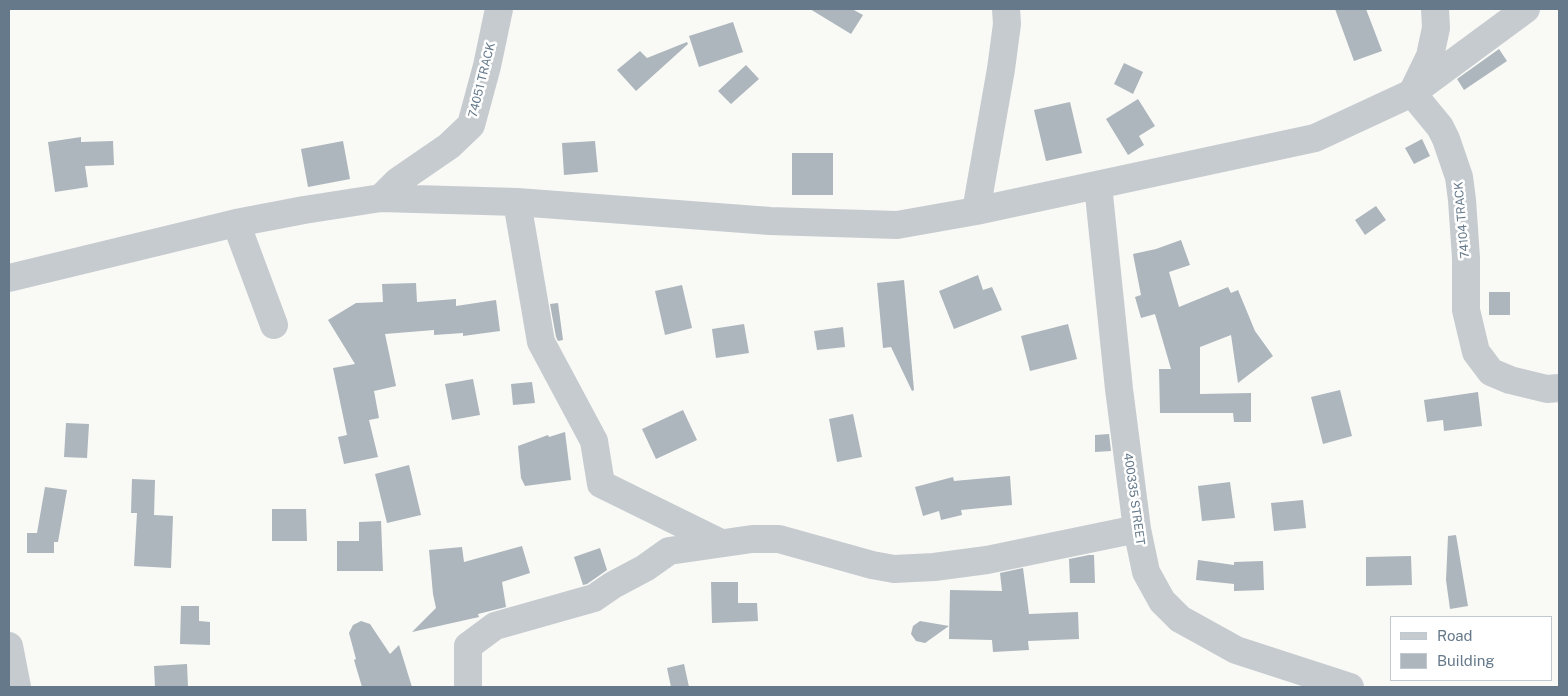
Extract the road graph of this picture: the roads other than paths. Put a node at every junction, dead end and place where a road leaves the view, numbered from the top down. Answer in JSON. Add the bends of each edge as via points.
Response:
{"nodes":[{"id":1,"x":499,"y":9,"type":"edge"},
{"id":2,"x":1006,"y":9,"type":"edge"},
{"id":3,"x":1435,"y":9,"type":"edge"},
{"id":4,"x":1526,"y":9,"type":"edge"},
{"id":5,"x":1412,"y":93,"type":"junction"},
{"id":6,"x":1098,"y":185,"type":"junction"},
{"id":7,"x":381,"y":198,"type":"junction"},
{"id":8,"x":517,"y":202,"type":"junction"},
{"id":9,"x":976,"y":211,"type":"junction"},
{"id":10,"x":236,"y":223,"type":"junction"},
{"id":11,"x":9,"y":278,"type":"edge"},
{"id":12,"x":274,"y":325,"type":"dead end"},
{"id":13,"x":1559,"y":388,"type":"edge"},
{"id":14,"x":1137,"y":529,"type":"junction"},
{"id":15,"x":721,"y":543,"type":"junction"},
{"id":16,"x":9,"y":646,"type":"edge"},
{"id":17,"x":17,"y":687,"type":"edge"},
{"id":18,"x":468,"y":687,"type":"edge"},
{"id":19,"x":1350,"y":687,"type":"edge"}],
"edges":[{"from":1,"to":7,"type":"street","name":"74051 TRACK","via":[[471,125]]},
{"from":2,"to":9,"type":"street","via":[[1001,69]]},
{"from":3,"to":5,"type":"street","via":[[1436,28],[1430,56]]},
{"from":4,"to":5,"type":"street"},
{"from":5,"to":6,"type":"street","via":[[1315,138]]},
{"from":5,"to":13,"type":"street","name":"74104 TRACK","via":[[1440,127],[1458,177],[1466,258],[1466,310],[1476,352],[1491,372],[1547,389]]},
{"from":6,"to":9,"type":"street"},
{"from":6,"to":14,"type":"street","name":"400335 STREET"},
{"from":7,"to":8,"type":"street"},
{"from":7,"to":10,"type":"street"},
{"from":8,"to":9,"type":"street","via":[[770,221],[897,225]]},
{"from":8,"to":15,"type":"street","via":[[541,342],[594,441],[601,484]]},
{"from":10,"to":11,"type":"street"},
{"from":10,"to":12,"type":"street"},
{"from":14,"to":15,"type":"street","via":[[987,560],[924,568],[894,569],[872,565],[779,539],[752,538]]},
{"from":14,"to":19,"type":"street","name":"400335 STREET","via":[[1146,572],[1162,601],[1180,619],[1236,650]]},
{"from":15,"to":18,"type":"street","via":[[669,551],[594,598],[495,626],[468,646]]},
{"from":16,"to":17,"type":"street"}]}
